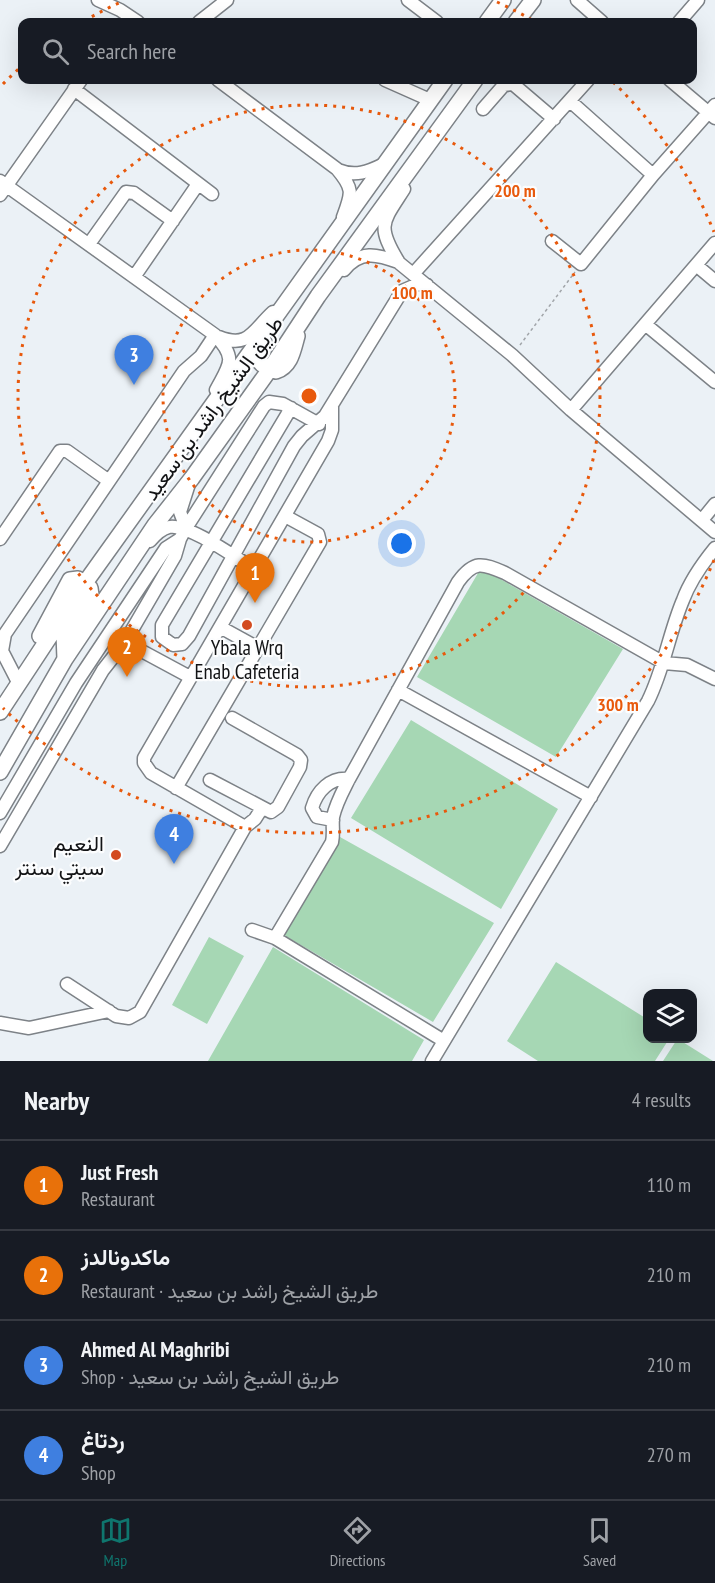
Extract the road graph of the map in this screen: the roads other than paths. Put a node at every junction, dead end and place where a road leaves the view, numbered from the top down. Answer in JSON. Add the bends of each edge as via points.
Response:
{"nodes":[{"id":1,"x":98,"y":0,"type":"edge"},
{"id":2,"x":227,"y":0,"type":"edge"},
{"id":3,"x":408,"y":0,"type":"edge"},
{"id":4,"x":493,"y":0,"type":"edge"},
{"id":5,"x":503,"y":0,"type":"edge"},
{"id":6,"x":533,"y":0,"type":"edge"},
{"id":7,"x":541,"y":0,"type":"edge"},
{"id":8,"x":577,"y":0,"type":"edge"},
{"id":9,"x":697,"y":0,"type":"edge"},
{"id":10,"x":427,"y":5,"type":"edge"},
{"id":11,"x":126,"y":14,"type":"edge"},
{"id":12,"x":203,"y":18,"type":"edge"},
{"id":13,"x":435,"y":18,"type":"edge"},
{"id":14,"x":487,"y":18,"type":"edge"},
{"id":15,"x":490,"y":18,"type":"edge"},
{"id":16,"x":522,"y":18,"type":"edge"},
{"id":17,"x":523,"y":18,"type":"edge"},
{"id":18,"x":597,"y":18,"type":"edge"},
{"id":19,"x":682,"y":18,"type":"edge"},
{"id":20,"x":78,"y":84,"type":"edge"},
{"id":21,"x":223,"y":84,"type":"edge"},
{"id":22,"x":394,"y":84,"type":"edge"},
{"id":23,"x":442,"y":84,"type":"edge"},
{"id":24,"x":472,"y":84,"type":"edge"},
{"id":25,"x":506,"y":84,"type":"edge"},
{"id":26,"x":513,"y":84,"type":"edge"},
{"id":27,"x":585,"y":84,"type":"edge"},
{"id":28,"x":675,"y":84,"type":"edge"},
{"id":29,"x":430,"y":100,"type":"junction"},
{"id":30,"x":570,"y":101,"type":"junction"},
{"id":31,"x":483,"y":109,"type":"dead end"},
{"id":32,"x":713,"y":112,"type":"edge"},
{"id":33,"x":554,"y":119,"type":"junction"},
{"id":34,"x":419,"y":157,"type":"junction"},
{"id":35,"x":384,"y":164,"type":"junction"},
{"id":36,"x":337,"y":169,"type":"junction"},
{"id":37,"x":653,"y":175,"type":"junction"},
{"id":38,"x":4,"y":183,"type":"edge"},
{"id":39,"x":198,"y":184,"type":"junction"},
{"id":40,"x":212,"y":194,"type":"dead end"},
{"id":41,"x":0,"y":195,"type":"edge"},
{"id":42,"x":173,"y":221,"type":"junction"},
{"id":43,"x":341,"y":223,"type":"junction"},
{"id":44,"x":552,"y":241,"type":"dead end"},
{"id":45,"x":715,"y":243,"type":"edge"},
{"id":46,"x":89,"y":244,"type":"junction"},
{"id":47,"x":400,"y":264,"type":"junction"},
{"id":48,"x":696,"y":265,"type":"junction"},
{"id":49,"x":414,"y":273,"type":"junction"},
{"id":50,"x":134,"y":277,"type":"junction"},
{"id":51,"x":715,"y":281,"type":"edge"},
{"id":52,"x":427,"y":285,"type":"junction"},
{"id":53,"x":402,"y":291,"type":"junction"},
{"id":54,"x":318,"y":296,"type":"junction"},
{"id":55,"x":284,"y":305,"type":"junction"},
{"id":56,"x":645,"y":324,"type":"junction"},
{"id":57,"x":215,"y":335,"type":"junction"},
{"id":58,"x":270,"y":369,"type":"junction"},
{"id":59,"x":715,"y":382,"type":"edge"},
{"id":60,"x":332,"y":405,"type":"junction"},
{"id":61,"x":291,"y":408,"type":"junction"},
{"id":62,"x":210,"y":410,"type":"junction"},
{"id":63,"x":571,"y":410,"type":"junction"},
{"id":64,"x":319,"y":424,"type":"junction"},
{"id":65,"x":192,"y":478,"type":"junction"},
{"id":66,"x":109,"y":481,"type":"junction"},
{"id":67,"x":715,"y":504,"type":"edge"},
{"id":68,"x":285,"y":516,"type":"junction"},
{"id":69,"x":702,"y":520,"type":"junction"},
{"id":70,"x":715,"y":532,"type":"edge"},
{"id":71,"x":183,"y":533,"type":"junction"},
{"id":72,"x":0,"y":539,"type":"edge"},
{"id":73,"x":210,"y":542,"type":"junction"},
{"id":74,"x":715,"y":548,"type":"edge"},
{"id":75,"x":233,"y":556,"type":"junction"},
{"id":76,"x":255,"y":569,"type":"junction"},
{"id":77,"x":117,"y":582,"type":"junction"},
{"id":78,"x":85,"y":583,"type":"junction"},
{"id":79,"x":220,"y":627,"type":"junction"},
{"id":80,"x":125,"y":642,"type":"junction"},
{"id":81,"x":258,"y":648,"type":"junction"},
{"id":82,"x":2,"y":655,"type":"edge"},
{"id":83,"x":65,"y":659,"type":"junction"},
{"id":84,"x":664,"y":663,"type":"junction"},
{"id":85,"x":190,"y":677,"type":"junction"},
{"id":86,"x":715,"y":679,"type":"edge"},
{"id":87,"x":19,"y":684,"type":"junction"},
{"id":88,"x":398,"y":690,"type":"junction"},
{"id":89,"x":0,"y":702,"type":"edge"},
{"id":90,"x":0,"y":712,"type":"edge"},
{"id":91,"x":232,"y":718,"type":"dead end"},
{"id":92,"x":0,"y":772,"type":"edge"},
{"id":93,"x":349,"y":779,"type":"junction"},
{"id":94,"x":210,"y":780,"type":"dead end"},
{"id":95,"x":176,"y":788,"type":"junction"},
{"id":96,"x":591,"y":797,"type":"junction"},
{"id":97,"x":8,"y":799,"type":"junction"},
{"id":98,"x":23,"y":808,"type":"junction"},
{"id":99,"x":262,"y":808,"type":"junction"},
{"id":100,"x":0,"y":813,"type":"edge"},
{"id":101,"x":333,"y":820,"type":"junction"},
{"id":102,"x":245,"y":827,"type":"junction"},
{"id":103,"x":0,"y":846,"type":"edge"},
{"id":104,"x":252,"y":930,"type":"dead end"},
{"id":105,"x":275,"y":938,"type":"junction"},
{"id":106,"x":67,"y":984,"type":"dead end"},
{"id":107,"x":109,"y":1011,"type":"junction"},
{"id":108,"x":0,"y":1023,"type":"edge"},
{"id":109,"x":444,"y":1041,"type":"junction"},
{"id":110,"x":432,"y":1061,"type":"edge"}],
"edges":[{"from":1,"to":11,"type":"street"},
{"from":2,"to":12,"type":"street"},
{"from":3,"to":10,"type":"street"},
{"from":4,"to":14,"type":"street"},
{"from":5,"to":15,"type":"main road"},
{"from":6,"to":16,"type":"main road"},
{"from":7,"to":17,"type":"street"},
{"from":8,"to":18,"type":"street"},
{"from":9,"to":19,"type":"street"},
{"from":10,"to":13,"type":"street"},
{"from":20,"to":38,"type":"street"},
{"from":20,"to":39,"type":"street"},
{"from":21,"to":36,"type":"street"},
{"from":22,"to":29,"type":"street"},
{"from":23,"to":29,"type":"main road","name":"طريق الشيخ راشد بن سعيد"},
{"from":24,"to":34,"type":"main road","name":"طريق الشيخ راشد بن سعيد"},
{"from":25,"to":31,"type":"street"},
{"from":26,"to":33,"type":"street"},
{"from":27,"to":30,"type":"street"},
{"from":28,"to":32,"type":"street"},
{"from":29,"to":35,"type":"main road","name":"طريق الشيخ راشد بن سعيد"},
{"from":30,"to":33,"type":"street"},
{"from":30,"to":37,"type":"street"},
{"from":32,"to":37,"type":"street"},
{"from":33,"to":49,"type":"street"},
{"from":34,"to":47,"type":"street","via":[[384,224],[388,246]]},
{"from":34,"to":54,"type":"main road","name":"طريق الشيخ راشد بن سعيد"},
{"from":35,"to":36,"type":"street","via":[[364,173]]},
{"from":35,"to":43,"type":"main road","name":"طريق الشيخ راشد بن سعيد"},
{"from":36,"to":43,"type":"street","via":[[351,191]]},
{"from":37,"to":44,"type":"street","via":[[581,264]]},
{"from":38,"to":41,"type":"street"},
{"from":38,"to":46,"type":"street"},
{"from":39,"to":40,"type":"street"},
{"from":39,"to":42,"type":"street"},
{"from":42,"to":46,"type":"street","via":[[134,193],[126,192]]},
{"from":42,"to":50,"type":"street"},
{"from":43,"to":55,"type":"main road","name":"طريق الشيخ راشد بن سعيد"},
{"from":45,"to":48,"type":"street"},
{"from":46,"to":50,"type":"street"},
{"from":47,"to":49,"type":"street"},
{"from":47,"to":53,"type":"street"},
{"from":47,"to":54,"type":"street","via":[[379,255],[357,258]]},
{"from":48,"to":51,"type":"street"},
{"from":48,"to":56,"type":"street"},
{"from":49,"to":52,"type":"street"},
{"from":50,"to":57,"type":"street"},
{"from":52,"to":53,"type":"street","via":[[418,284]]},
{"from":52,"to":63,"type":"street"},
{"from":53,"to":60,"type":"street"},
{"from":54,"to":58,"type":"main road","name":"طريق الشيخ راشد بن سعيد"},
{"from":55,"to":57,"type":"street","via":[[244,340],[232,342]]},
{"from":55,"to":58,"type":"main road","via":[[258,354]]},
{"from":55,"to":62,"type":"main road","name":"طريق الشيخ راشد بن سعيد"},
{"from":56,"to":59,"type":"street"},
{"from":56,"to":63,"type":"street"},
{"from":57,"to":62,"type":"street","via":[[227,349],[230,360]]},
{"from":57,"to":66,"type":"street","via":[[201,356],[184,371]]},
{"from":58,"to":65,"type":"main road","name":"طريق الشيخ راشد بن سعيد"},
{"from":60,"to":64,"type":"street"},
{"from":60,"to":68,"type":"street","via":[[333,424],[328,441]]},
{"from":61,"to":64,"type":"street"},
{"from":61,"to":71,"type":"street","via":[[275,401],[264,406]]},
{"from":61,"to":73,"type":"street"},
{"from":62,"to":78,"type":"main road","name":"طريق الشيخ راشد بن سعيد"},
{"from":63,"to":69,"type":"street"},
{"from":64,"to":75,"type":"street","via":[[294,446]]},
{"from":65,"to":71,"type":"street","via":[[180,512]]},
{"from":65,"to":77,"type":"main road","name":"طريق الشيخ راشد بن سعيد"},
{"from":66,"to":72,"type":"street","via":[[67,451],[60,451]]},
{"from":66,"to":82,"type":"street","via":[[5,634]]},
{"from":67,"to":69,"type":"street"},
{"from":68,"to":76,"type":"street"},
{"from":68,"to":81,"type":"street","via":[[318,534],[321,540]]},
{"from":69,"to":70,"type":"street"},
{"from":71,"to":73,"type":"street"},
{"from":71,"to":77,"type":"street","via":[[168,527],[156,534]]},
{"from":71,"to":80,"type":"street","via":[[175,556]]},
{"from":71,"to":97,"type":"street","via":[[166,548],[76,683]]},
{"from":73,"to":75,"type":"street"},
{"from":73,"to":75,"type":"street","via":[[162,625],[162,637],[173,645],[182,644],[189,636]]},
{"from":74,"to":84,"type":"street","via":[[683,598]]},
{"from":75,"to":76,"type":"street"},
{"from":76,"to":79,"type":"street"},
{"from":77,"to":83,"type":"main road","name":"طريق الشيخ راشد بن سعيد"},
{"from":78,"to":83,"type":"main road","via":[[92,592],[64,634]]},
{"from":78,"to":87,"type":"main road","name":"طريق الشيخ راشد بن سعيد"},
{"from":79,"to":81,"type":"street"},
{"from":79,"to":85,"type":"street"},
{"from":80,"to":85,"type":"street"},
{"from":80,"to":98,"type":"street","via":[[103,670]]},
{"from":81,"to":95,"type":"street"},
{"from":82,"to":87,"type":"street"},
{"from":83,"to":92,"type":"main road","name":"طريق الشيخ راشد بن سعيد"},
{"from":84,"to":86,"type":"street","via":[[687,665]]},
{"from":84,"to":88,"type":"street","via":[[505,573],[485,564],[474,565],[458,582]]},
{"from":84,"to":96,"type":"street","via":[[648,702]]},
{"from":85,"to":95,"type":"street","via":[[144,758],[151,773]]},
{"from":87,"to":89,"type":"street"},
{"from":87,"to":90,"type":"main road","name":"طريق الشيخ راشد بن سعيد"},
{"from":88,"to":93,"type":"street"},
{"from":88,"to":96,"type":"street"},
{"from":91,"to":99,"type":"street","via":[[301,760],[278,807],[271,812]]},
{"from":93,"to":101,"type":"street"},
{"from":93,"to":101,"type":"street","via":[[330,782],[315,796],[312,808],[317,817]]},
{"from":94,"to":99,"type":"street"},
{"from":95,"to":102,"type":"street"},
{"from":96,"to":109,"type":"street"},
{"from":97,"to":98,"type":"street"},
{"from":97,"to":100,"type":"street"},
{"from":98,"to":103,"type":"street"},
{"from":99,"to":102,"type":"street"},
{"from":101,"to":105,"type":"street","via":[[332,842]]},
{"from":102,"to":107,"type":"street","via":[[140,1012],[129,1018]]},
{"from":104,"to":105,"type":"street"},
{"from":105,"to":109,"type":"street"},
{"from":106,"to":107,"type":"street"},
{"from":107,"to":108,"type":"street","via":[[29,1028]]},
{"from":109,"to":110,"type":"street"}]}
